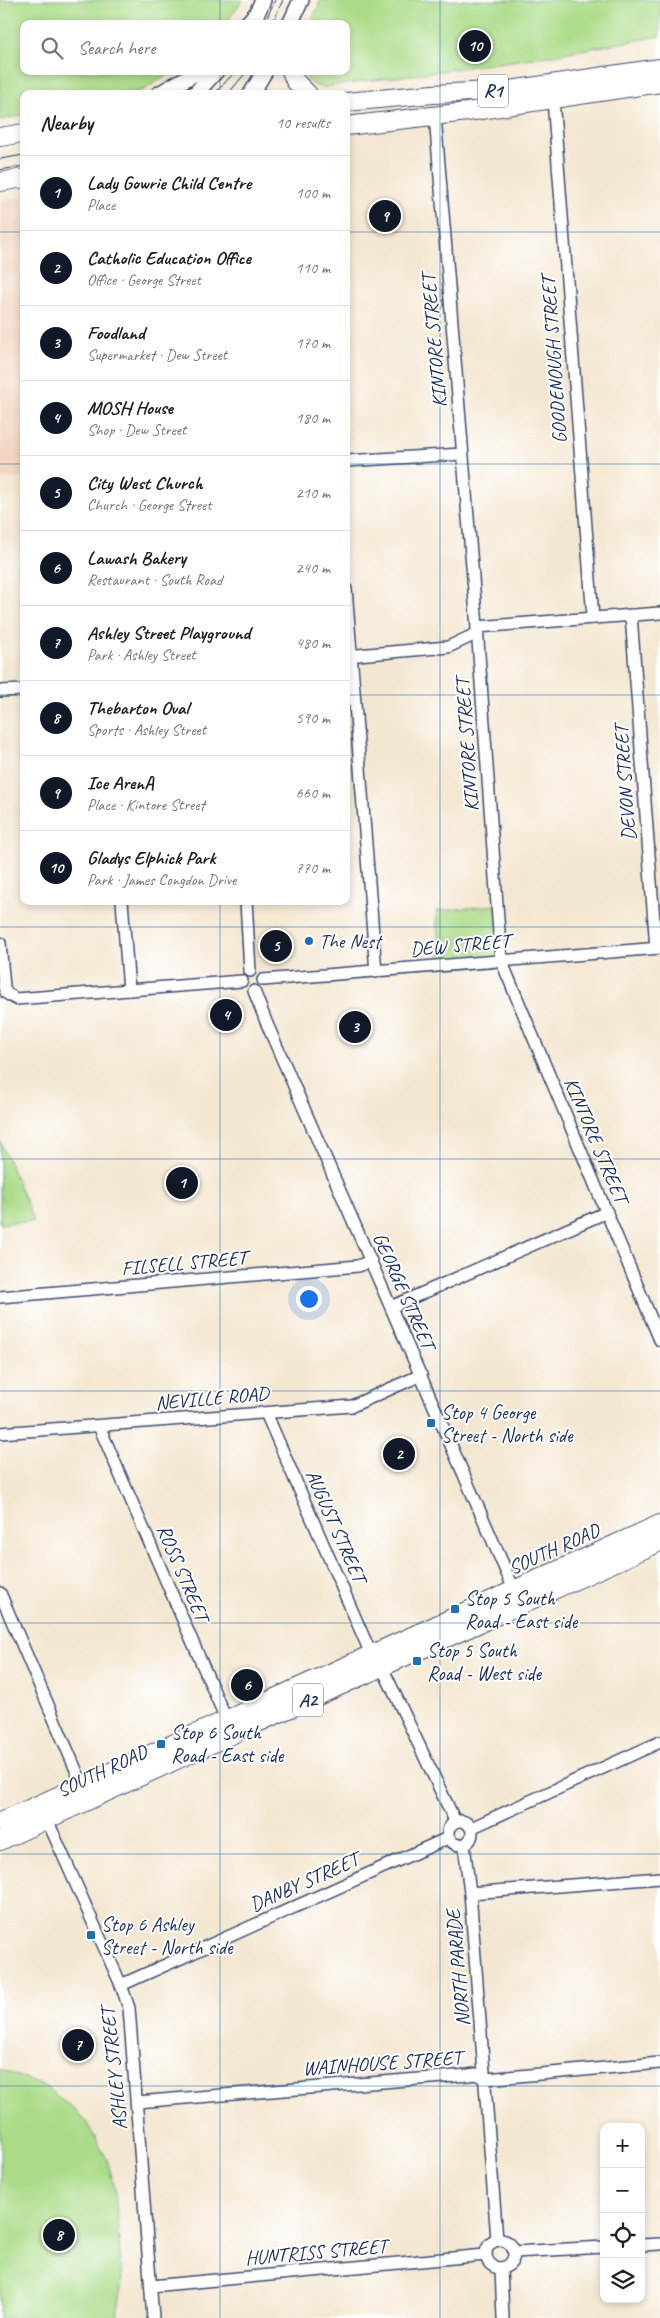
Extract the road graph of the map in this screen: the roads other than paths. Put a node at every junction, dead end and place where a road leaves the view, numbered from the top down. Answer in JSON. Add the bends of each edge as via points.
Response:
{"nodes":[{"id":1,"x":301,"y":0,"type":"edge"},
{"id":2,"x":292,"y":20,"type":"edge"},
{"id":3,"x":660,"y":68,"type":"edge"},
{"id":4,"x":192,"y":75,"type":"edge"},
{"id":5,"x":212,"y":75,"type":"edge"},
{"id":6,"x":263,"y":75,"type":"edge"},
{"id":7,"x":292,"y":75,"type":"edge"},
{"id":8,"x":660,"y":83,"type":"edge"},
{"id":9,"x":166,"y":90,"type":"edge"},
{"id":10,"x":198,"y":90,"type":"edge"},
{"id":11,"x":253,"y":90,"type":"edge"},
{"id":12,"x":304,"y":90,"type":"edge"},
{"id":13,"x":552,"y":91,"type":"junction"},
{"id":14,"x":432,"y":94,"type":"junction"},
{"id":15,"x":350,"y":102,"type":"edge"},
{"id":16,"x":434,"y":116,"type":"junction"},
{"id":17,"x":350,"y":126,"type":"edge"},
{"id":18,"x":20,"y":134,"type":"edge"},
{"id":19,"x":0,"y":137,"type":"edge"},
{"id":20,"x":20,"y":179,"type":"edge"},
{"id":21,"x":0,"y":182,"type":"edge"},
{"id":22,"x":462,"y":454,"type":"junction"},
{"id":23,"x":350,"y":461,"type":"edge"},
{"id":24,"x":660,"y":613,"type":"edge"},
{"id":25,"x":632,"y":615,"type":"junction"},
{"id":26,"x":593,"y":618,"type":"junction"},
{"id":27,"x":478,"y":630,"type":"junction"},
{"id":28,"x":350,"y":656,"type":"edge"},
{"id":29,"x":350,"y":668,"type":"edge"},
{"id":30,"x":20,"y":690,"type":"edge"},
{"id":31,"x":0,"y":691,"type":"edge"},
{"id":32,"x":122,"y":905,"type":"edge"},
{"id":33,"x":246,"y":905,"type":"edge"},
{"id":34,"x":0,"y":943,"type":"edge"},
{"id":35,"x":658,"y":948,"type":"edge"},
{"id":36,"x":501,"y":960,"type":"junction"},
{"id":37,"x":250,"y":970,"type":"junction"},
{"id":38,"x":376,"y":972,"type":"junction"},
{"id":39,"x":263,"y":980,"type":"junction"},
{"id":40,"x":242,"y":981,"type":"junction"},
{"id":41,"x":129,"y":990,"type":"junction"},
{"id":42,"x":254,"y":991,"type":"junction"},
{"id":43,"x":606,"y":1212,"type":"junction"},
{"id":44,"x":370,"y":1261,"type":"junction"},
{"id":45,"x":0,"y":1297,"type":"edge"},
{"id":46,"x":391,"y":1307,"type":"junction"},
{"id":47,"x":660,"y":1340,"type":"edge"},
{"id":48,"x":421,"y":1375,"type":"junction"},
{"id":49,"x":266,"y":1412,"type":"junction"},
{"id":50,"x":99,"y":1426,"type":"junction"},
{"id":51,"x":0,"y":1433,"type":"edge"},
{"id":52,"x":660,"y":1524,"type":"edge"},
{"id":53,"x":660,"y":1542,"type":"edge"},
{"id":54,"x":0,"y":1593,"type":"edge"},
{"id":55,"x":517,"y":1597,"type":"junction"},
{"id":56,"x":377,"y":1661,"type":"junction"},
{"id":57,"x":229,"y":1727,"type":"junction"},
{"id":58,"x":660,"y":1742,"type":"edge"},
{"id":59,"x":86,"y":1792,"type":"junction"},
{"id":60,"x":44,"y":1812,"type":"junction"},
{"id":61,"x":455,"y":1821,"type":"junction"},
{"id":62,"x":0,"y":1822,"type":"edge"},
{"id":63,"x":471,"y":1828,"type":"junction"},
{"id":64,"x":448,"y":1838,"type":"junction"},
{"id":65,"x":0,"y":1841,"type":"edge"},
{"id":66,"x":464,"y":1845,"type":"junction"},
{"id":67,"x":660,"y":1878,"type":"edge"},
{"id":68,"x":470,"y":1893,"type":"junction"},
{"id":69,"x":121,"y":1985,"type":"junction"},
{"id":70,"x":660,"y":2063,"type":"edge"},
{"id":71,"x":486,"y":2079,"type":"junction"},
{"id":72,"x":137,"y":2102,"type":"junction"},
{"id":73,"x":497,"y":2239,"type":"junction"},
{"id":74,"x":660,"y":2244,"type":"edge"},
{"id":75,"x":645,"y":2245,"type":"edge"},
{"id":76,"x":600,"y":2247,"type":"edge"},
{"id":77,"x":514,"y":2252,"type":"junction"},
{"id":78,"x":485,"y":2255,"type":"junction"},
{"id":79,"x":501,"y":2268,"type":"junction"},
{"id":80,"x":151,"y":2286,"type":"junction"},
{"id":81,"x":153,"y":2318,"type":"edge"},
{"id":82,"x":503,"y":2318,"type":"edge"}],
"edges":[{"from":1,"to":2,"type":"main road"},
{"from":3,"to":13,"type":"highway","number":"R1"},
{"from":4,"to":9,"type":"main road"},
{"from":5,"to":10,"type":"main road"},
{"from":6,"to":11,"type":"main road"},
{"from":7,"to":12,"type":"highway"},
{"from":8,"to":13,"type":"highway","number":"R1"},
{"from":13,"to":14,"type":"highway","number":"R1"},
{"from":13,"to":16,"type":"highway","number":"R1"},
{"from":13,"to":26,"type":"street","name":"GOODENOUGH STREET"},
{"from":14,"to":15,"type":"highway","number":"R1"},
{"from":14,"to":16,"type":"highway"},
{"from":16,"to":17,"type":"highway","number":"R1"},
{"from":16,"to":22,"type":"street","name":"KINTORE STREET"},
{"from":18,"to":19,"type":"highway"},
{"from":20,"to":21,"type":"highway"},
{"from":22,"to":23,"type":"street"},
{"from":22,"to":27,"type":"street","name":"KINTORE STREET"},
{"from":24,"to":25,"type":"street"},
{"from":25,"to":26,"type":"street"},
{"from":25,"to":35,"type":"street","name":"DEVON STREET"},
{"from":26,"to":27,"type":"street"},
{"from":27,"to":28,"type":"street","via":[[448,647]]},
{"from":27,"to":36,"type":"street","name":"KINTORE STREET"},
{"from":29,"to":38,"type":"street"},
{"from":30,"to":31,"type":"street"},
{"from":32,"to":41,"type":"street"},
{"from":33,"to":37,"type":"street"},
{"from":34,"to":41,"type":"street","via":[[4,987],[10,997]]},
{"from":35,"to":36,"type":"street","name":"DEW STREET"},
{"from":36,"to":38,"type":"street","name":"DEW STREET"},
{"from":36,"to":43,"type":"street","name":"KINTORE STREET"},
{"from":37,"to":39,"type":"street","via":[[260,974]]},
{"from":37,"to":40,"type":"street"},
{"from":38,"to":39,"type":"street","name":"DEW STREET"},
{"from":39,"to":42,"type":"street","via":[[260,988]]},
{"from":40,"to":41,"type":"street"},
{"from":40,"to":42,"type":"street","via":[[246,989]]},
{"from":42,"to":44,"type":"street","name":"GEORGE STREET"},
{"from":43,"to":46,"type":"street"},
{"from":43,"to":47,"type":"street","name":"KINTORE STREET"},
{"from":44,"to":45,"type":"street","name":"FILSELL STREET","via":[[358,1266]]},
{"from":44,"to":46,"type":"street","name":"GEORGE STREET"},
{"from":46,"to":48,"type":"street","name":"GEORGE STREET"},
{"from":48,"to":49,"type":"street","name":"NEVILLE ROAD","via":[[352,1406]]},
{"from":48,"to":55,"type":"street","name":"GEORGE STREET"},
{"from":49,"to":50,"type":"street","name":"NEVILLE ROAD"},
{"from":49,"to":56,"type":"street","name":"AUGUST STREET"},
{"from":50,"to":51,"type":"street","name":"NEVILLE ROAD"},
{"from":50,"to":57,"type":"street","name":"ROSS STREET"},
{"from":52,"to":55,"type":"highway","name":"SOUTH ROAD","number":"A2"},
{"from":53,"to":55,"type":"highway","name":"SOUTH ROAD","number":"A2"},
{"from":54,"to":59,"type":"street"},
{"from":55,"to":56,"type":"highway","name":"SOUTH ROAD","number":"A2"},
{"from":56,"to":57,"type":"highway","name":"SOUTH ROAD","number":"A2"},
{"from":56,"to":61,"type":"street"},
{"from":57,"to":59,"type":"highway","name":"SOUTH ROAD","number":"A2"},
{"from":58,"to":63,"type":"street"},
{"from":59,"to":60,"type":"highway","name":"SOUTH ROAD","number":"A2"},
{"from":60,"to":62,"type":"highway","name":"SOUTH ROAD","number":"A2"},
{"from":60,"to":65,"type":"highway","name":"SOUTH ROAD","number":"A2"},
{"from":60,"to":69,"type":"street","name":"ASHLEY STREET"},
{"from":61,"to":63,"type":"street","via":[[464,1821]]},
{"from":61,"to":64,"type":"street","via":[[448,1830]]},
{"from":63,"to":66,"type":"street","via":[[472,1836]]},
{"from":64,"to":66,"type":"street","via":[[456,1845]]},
{"from":64,"to":69,"type":"street","name":"DANBY STREET"},
{"from":66,"to":68,"type":"street","name":"NORTH PARADE"},
{"from":67,"to":68,"type":"street"},
{"from":68,"to":71,"type":"street","name":"NORTH PARADE"},
{"from":69,"to":72,"type":"street","name":"ASHLEY STREET","via":[[129,2008]]},
{"from":70,"to":71,"type":"street","name":"WAINHOUSE STREET"},
{"from":71,"to":72,"type":"street","name":"WAINHOUSE STREET","via":[[476,2074]]},
{"from":71,"to":73,"type":"street","name":"NORTH PARADE"},
{"from":72,"to":80,"type":"street","name":"ASHLEY STREET"},
{"from":73,"to":77,"type":"street","via":[[511,2245]]},
{"from":73,"to":78,"type":"street","via":[[490,2242]]},
{"from":74,"to":75,"type":"street"},
{"from":76,"to":77,"type":"street"},
{"from":77,"to":79,"type":"street","via":[[513,2260]]},
{"from":78,"to":79,"type":"street","via":[[488,2263]]},
{"from":78,"to":80,"type":"street","name":"HUNTRISS STREET"},
{"from":79,"to":82,"type":"street"},
{"from":80,"to":81,"type":"street","name":"ASHLEY STREET"}]}
